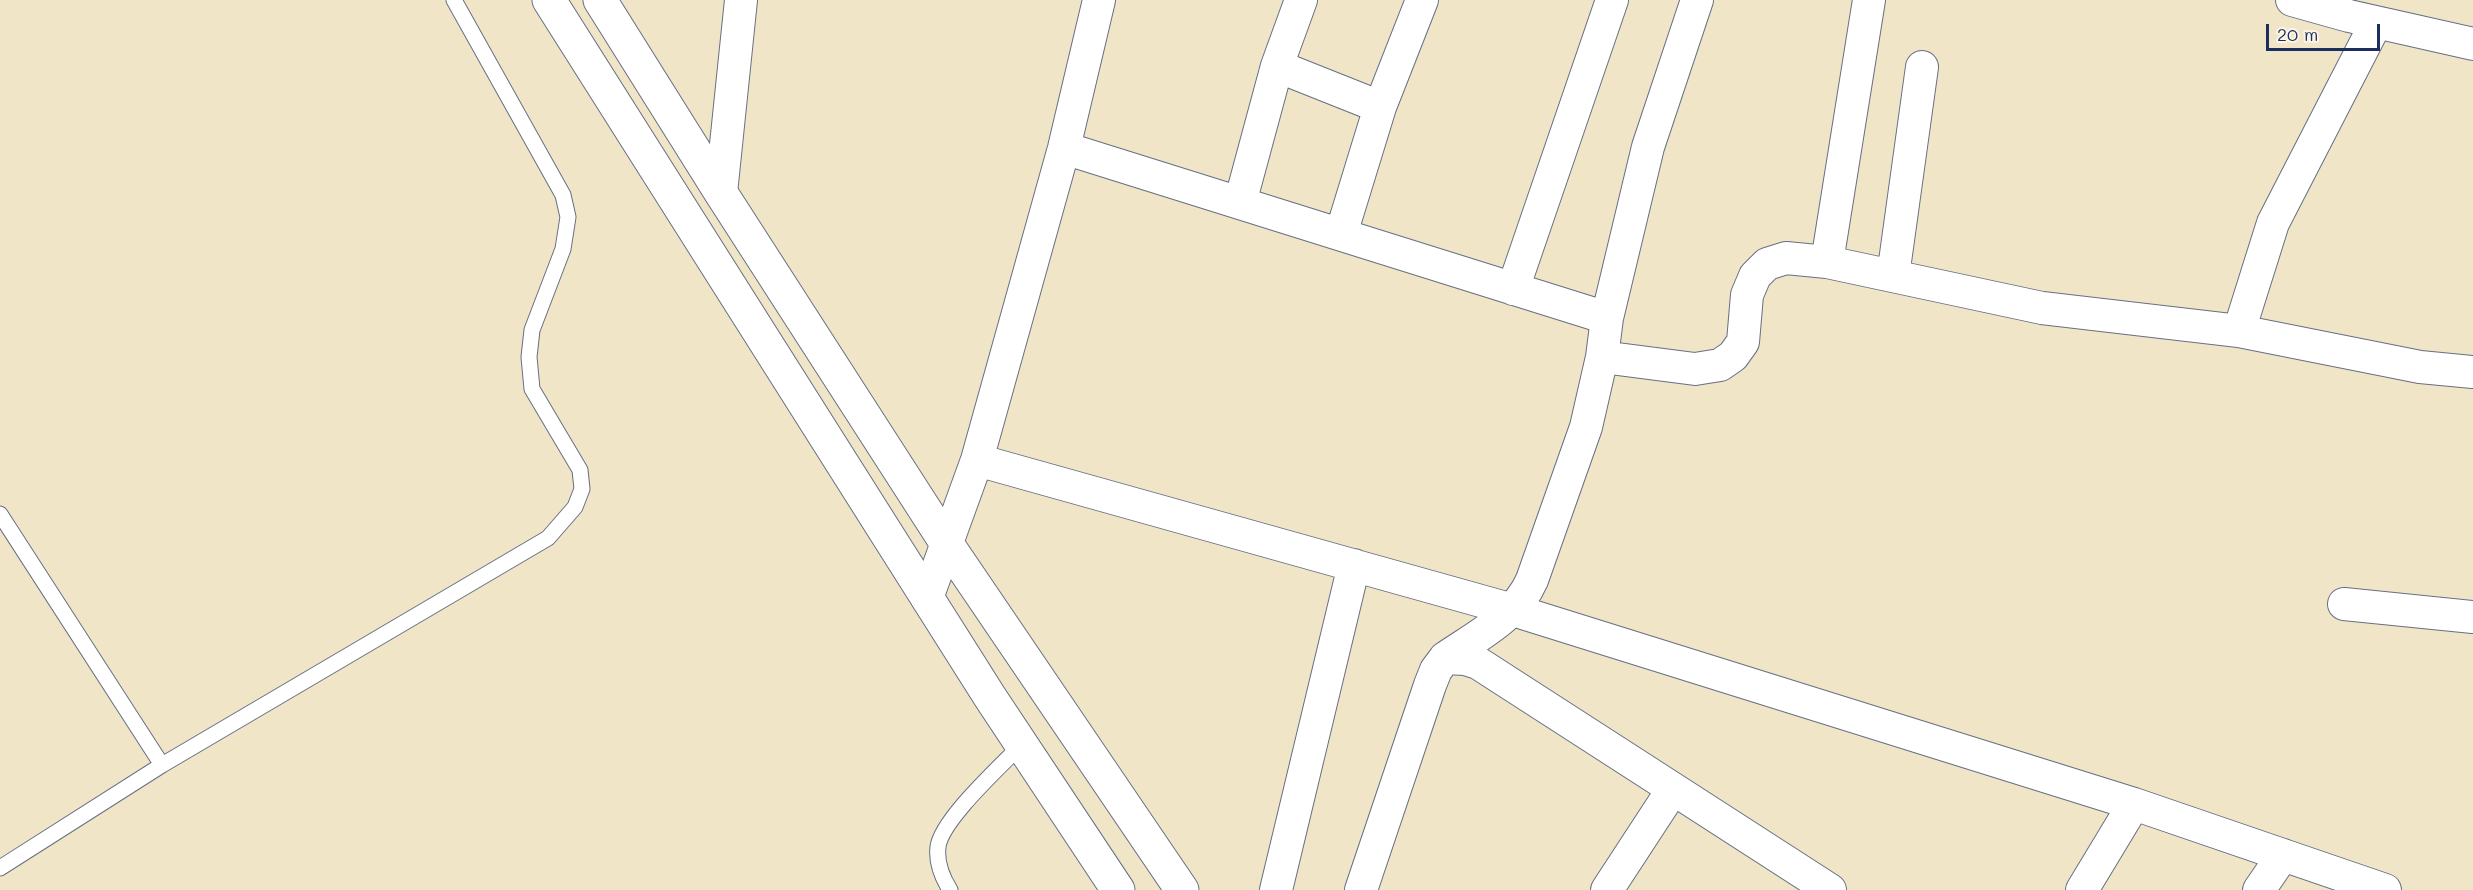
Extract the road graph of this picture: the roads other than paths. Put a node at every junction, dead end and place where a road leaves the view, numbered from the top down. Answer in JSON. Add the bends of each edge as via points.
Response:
{"nodes":[{"id":1,"x":454,"y":0,"type":"edge"},
{"id":2,"x":549,"y":0,"type":"edge"},
{"id":3,"x":600,"y":0,"type":"edge"},
{"id":4,"x":741,"y":0,"type":"edge"},
{"id":5,"x":1099,"y":0,"type":"edge"},
{"id":6,"x":1301,"y":0,"type":"edge"},
{"id":7,"x":1422,"y":0,"type":"edge"},
{"id":8,"x":1612,"y":0,"type":"edge"},
{"id":9,"x":1697,"y":0,"type":"edge"},
{"id":10,"x":1869,"y":0,"type":"edge"},
{"id":11,"x":2292,"y":0,"type":"edge"},
{"id":12,"x":2376,"y":23,"type":"junction"},
{"id":13,"x":2473,"y":44,"type":"edge"},
{"id":14,"x":1276,"y":66,"type":"junction"},
{"id":15,"x":1922,"y":67,"type":"dead end"},
{"id":16,"x":1380,"y":107,"type":"junction"},
{"id":17,"x":1064,"y":148,"type":"junction"},
{"id":18,"x":721,"y":193,"type":"junction"},
{"id":19,"x":1240,"y":203,"type":"junction"},
{"id":20,"x":1341,"y":234,"type":"junction"},
{"id":21,"x":1827,"y":262,"type":"junction"},
{"id":22,"x":1893,"y":276,"type":"junction"},
{"id":23,"x":1514,"y":289,"type":"junction"},
{"id":24,"x":1607,"y":318,"type":"junction"},
{"id":25,"x":2239,"y":331,"type":"junction"},
{"id":26,"x":1602,"y":357,"type":"junction"},
{"id":27,"x":2473,"y":372,"type":"edge"},
{"id":28,"x":977,"y":460,"type":"junction"},
{"id":29,"x":0,"y":514,"type":"edge"},
{"id":30,"x":947,"y":544,"type":"junction"},
{"id":31,"x":1354,"y":565,"type":"junction"},
{"id":32,"x":927,"y":598,"type":"junction"},
{"id":33,"x":2344,"y":604,"type":"dead end"},
{"id":34,"x":1513,"y":610,"type":"junction"},
{"id":35,"x":2473,"y":616,"type":"edge"},
{"id":36,"x":1445,"y":658,"type":"junction"},
{"id":37,"x":1022,"y":744,"type":"junction"},
{"id":38,"x":162,"y":765,"type":"junction"},
{"id":39,"x":1673,"y":789,"type":"junction"},
{"id":40,"x":2134,"y":804,"type":"junction"},
{"id":41,"x":2283,"y":855,"type":"junction"},
{"id":42,"x":0,"y":868,"type":"edge"},
{"id":43,"x":950,"y":890,"type":"edge"},
{"id":44,"x":1118,"y":890,"type":"edge"},
{"id":45,"x":1182,"y":890,"type":"edge"},
{"id":46,"x":1276,"y":890,"type":"edge"},
{"id":47,"x":1361,"y":890,"type":"edge"},
{"id":48,"x":1607,"y":890,"type":"edge"},
{"id":49,"x":1830,"y":890,"type":"edge"},
{"id":50,"x":2082,"y":890,"type":"edge"},
{"id":51,"x":2259,"y":890,"type":"edge"},
{"id":52,"x":2383,"y":890,"type":"edge"}],
"edges":[{"from":1,"to":38,"type":"lane","via":[[563,195],[568,217],[563,249],[532,330],[529,357],[532,389],[580,470],[582,489],[574,507],[548,538]]},
{"from":2,"to":32,"type":"street"},
{"from":3,"to":18,"type":"street"},
{"from":4,"to":18,"type":"street"},
{"from":5,"to":17,"type":"street"},
{"from":6,"to":14,"type":"street"},
{"from":7,"to":16,"type":"street"},
{"from":8,"to":23,"type":"street"},
{"from":9,"to":24,"type":"street","via":[[1648,147]]},
{"from":10,"to":21,"type":"street"},
{"from":11,"to":12,"type":"street"},
{"from":12,"to":13,"type":"street"},
{"from":12,"to":25,"type":"street","via":[[2273,223]]},
{"from":14,"to":16,"type":"street"},
{"from":14,"to":19,"type":"street"},
{"from":15,"to":22,"type":"street"},
{"from":16,"to":20,"type":"street"},
{"from":17,"to":19,"type":"street"},
{"from":17,"to":28,"type":"street"},
{"from":18,"to":30,"type":"street"},
{"from":19,"to":20,"type":"street"},
{"from":20,"to":23,"type":"street"},
{"from":21,"to":22,"type":"street"},
{"from":21,"to":26,"type":"street","via":[[1786,258],[1767,264],[1755,276],[1747,295],[1743,342],[1720,365],[1695,369]]},
{"from":22,"to":25,"type":"street","via":[[2042,308]]},
{"from":23,"to":24,"type":"street"},
{"from":24,"to":26,"type":"street"},
{"from":25,"to":27,"type":"street","via":[[2420,367]]},
{"from":26,"to":34,"type":"street","via":[[1586,427],[1532,580]]},
{"from":28,"to":30,"type":"street"},
{"from":28,"to":31,"type":"street"},
{"from":29,"to":38,"type":"lane"},
{"from":30,"to":32,"type":"street"},
{"from":30,"to":45,"type":"street"},
{"from":31,"to":34,"type":"street"},
{"from":31,"to":46,"type":"street"},
{"from":32,"to":37,"type":"street"},
{"from":33,"to":35,"type":"street"},
{"from":34,"to":36,"type":"street"},
{"from":34,"to":40,"type":"street"},
{"from":36,"to":39,"type":"street","via":[[1478,663]]},
{"from":36,"to":47,"type":"street","via":[[1430,686]]},
{"from":37,"to":43,"type":"lane","via":[[950,820],[938,846],[940,876]]},
{"from":37,"to":44,"type":"street"},
{"from":38,"to":42,"type":"lane"},
{"from":39,"to":48,"type":"street"},
{"from":39,"to":49,"type":"street"},
{"from":40,"to":41,"type":"street"},
{"from":40,"to":50,"type":"street"},
{"from":41,"to":51,"type":"street"},
{"from":41,"to":52,"type":"street"}]}
